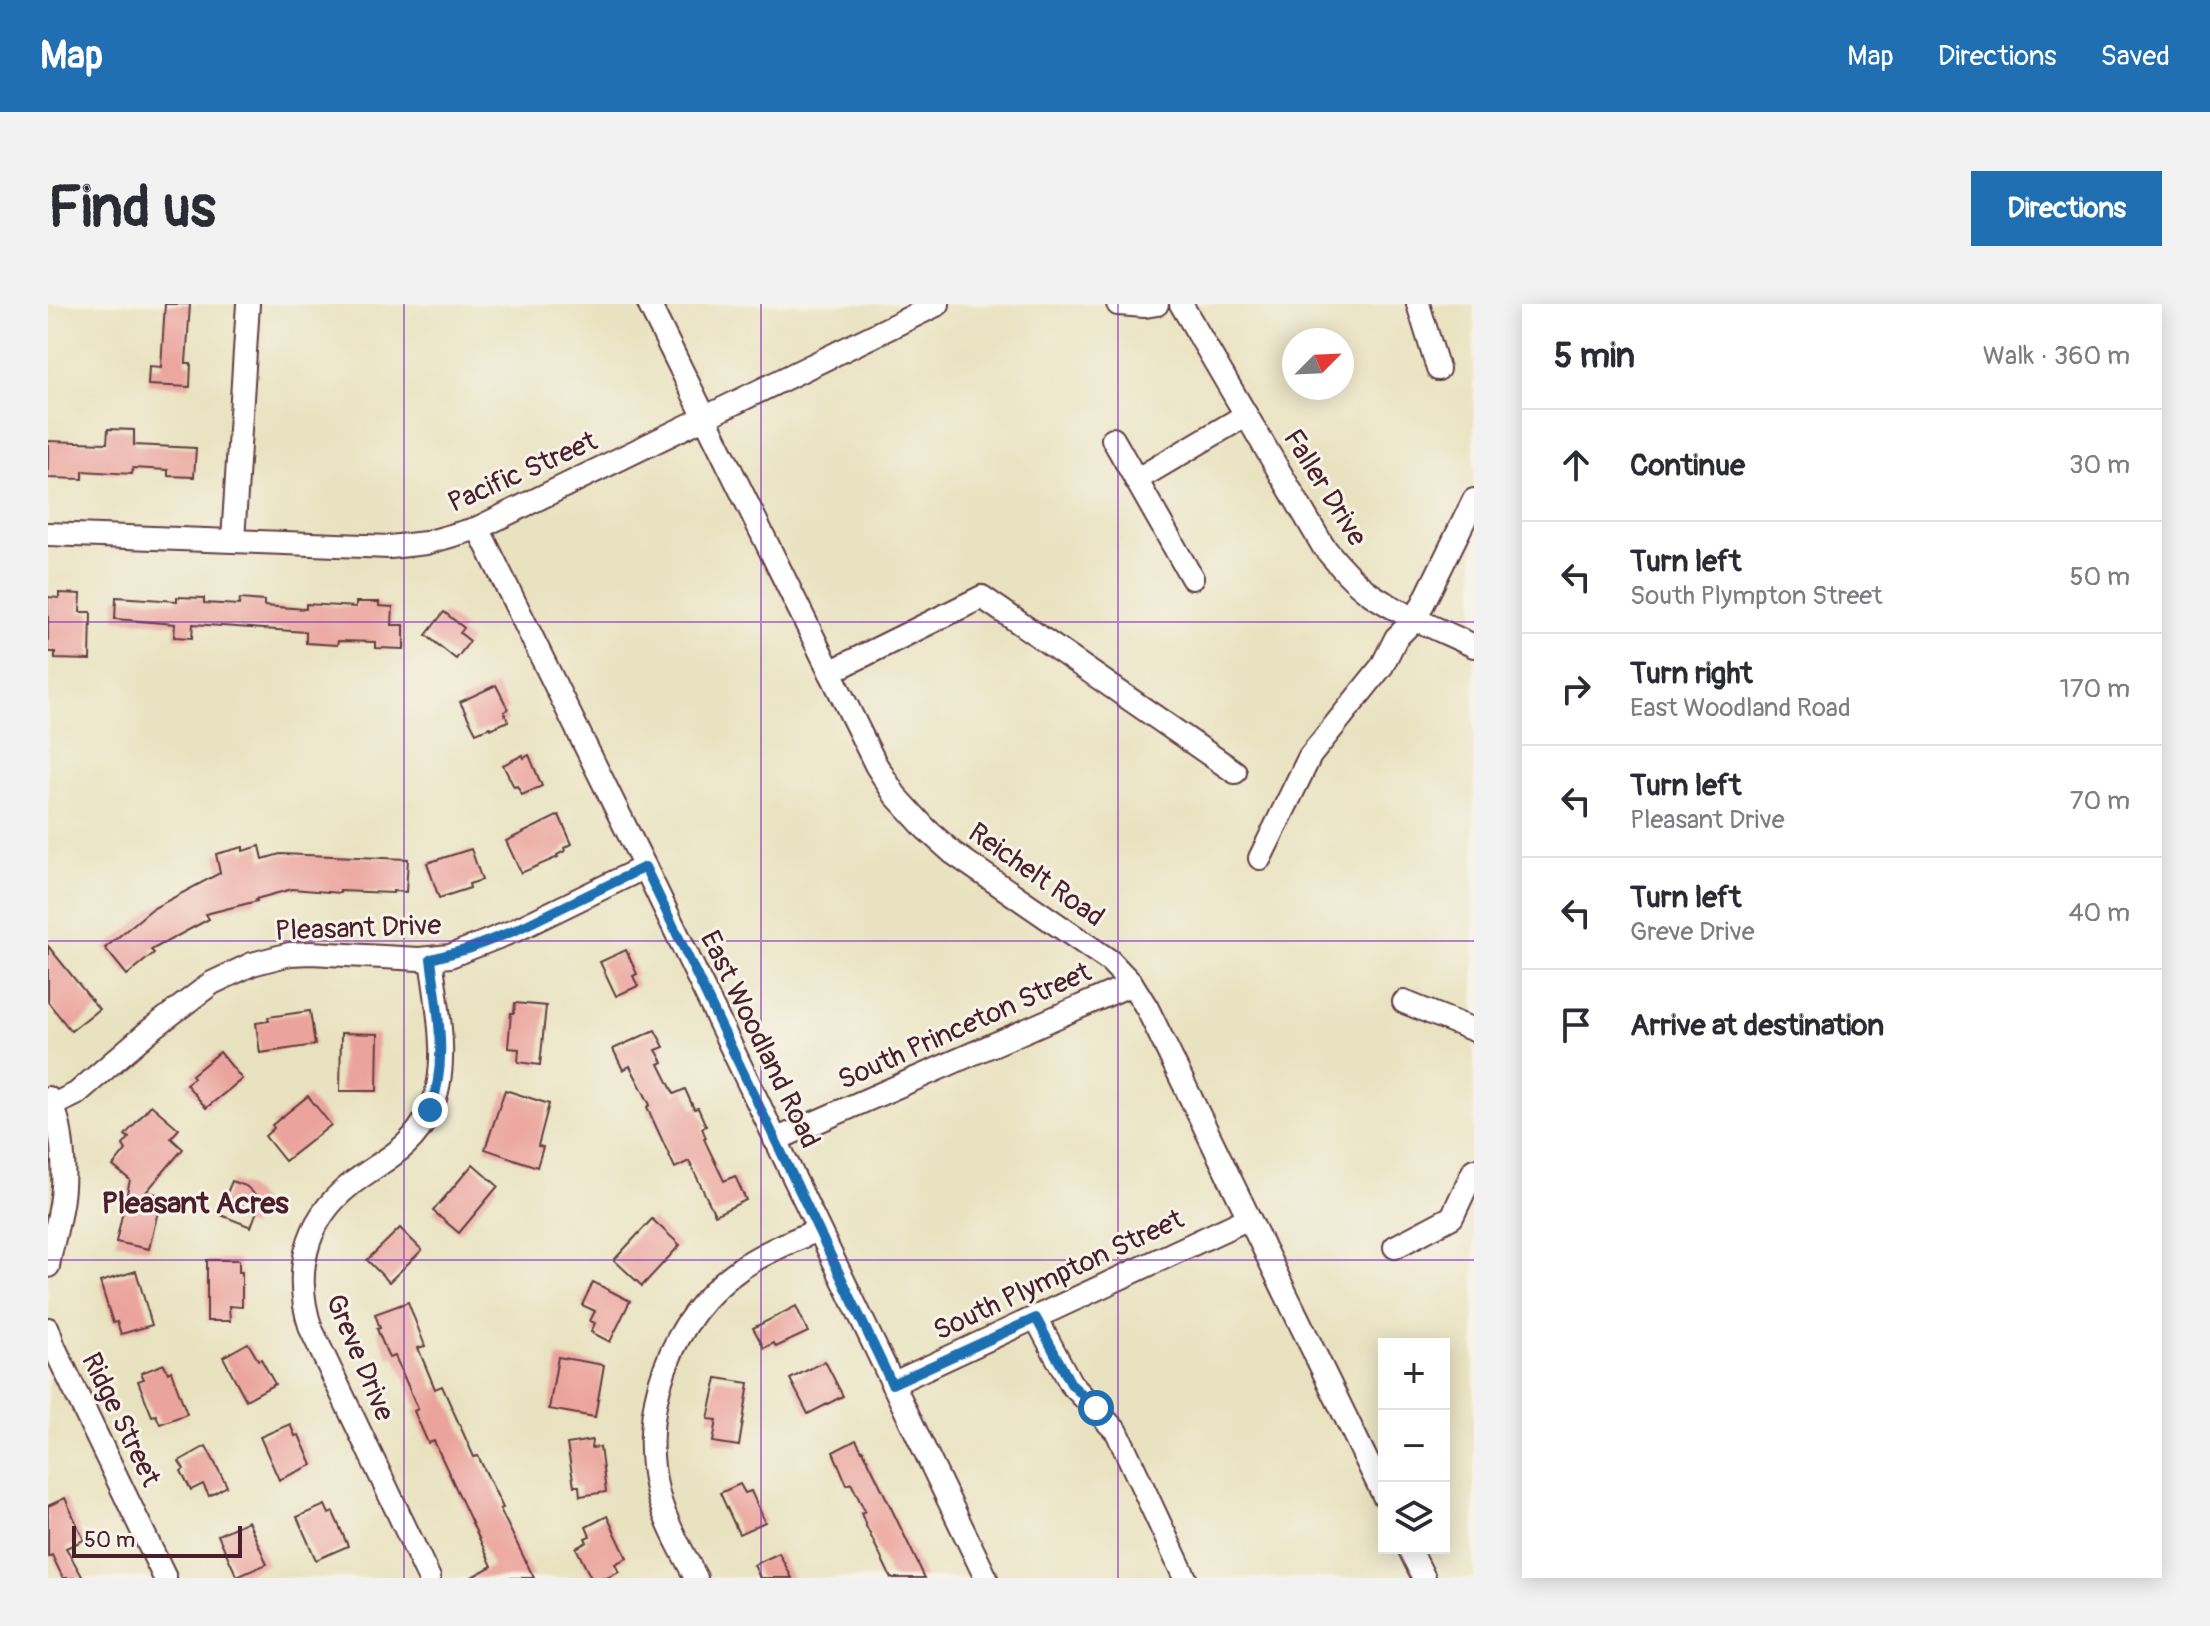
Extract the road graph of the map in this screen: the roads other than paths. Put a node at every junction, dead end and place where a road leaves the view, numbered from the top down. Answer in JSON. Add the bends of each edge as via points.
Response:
{"nodes":[{"id":1,"x":248,"y":304,"type":"edge"},
{"id":2,"x":649,"y":304,"type":"edge"},
{"id":3,"x":938,"y":304,"type":"edge"},
{"id":4,"x":1118,"y":304,"type":"edge"},
{"id":5,"x":1157,"y":304,"type":"edge"},
{"id":6,"x":1181,"y":304,"type":"edge"},
{"id":7,"x":1418,"y":304,"type":"edge"},
{"id":8,"x":1438,"y":369,"type":"dead end"},
{"id":9,"x":1246,"y":415,"type":"junction"},
{"id":10,"x":706,"y":418,"type":"junction"},
{"id":11,"x":1113,"y":439,"type":"dead end"},
{"id":12,"x":1136,"y":480,"type":"junction"},
{"id":13,"x":1474,"y":500,"type":"edge"},
{"id":14,"x":478,"y":528,"type":"junction"},
{"id":15,"x":48,"y":534,"type":"edge"},
{"id":16,"x":233,"y":540,"type":"junction"},
{"id":17,"x":1192,"y":578,"type":"dead end"},
{"id":18,"x":1416,"y":618,"type":"junction"},
{"id":19,"x":1474,"y":646,"type":"edge"},
{"id":20,"x":830,"y":672,"type":"junction"},
{"id":21,"x":1235,"y":772,"type":"dead end"},
{"id":22,"x":1260,"y":858,"type":"dead end"},
{"id":23,"x":645,"y":867,"type":"junction"},
{"id":24,"x":431,"y":959,"type":"junction"},
{"id":25,"x":1132,"y":984,"type":"junction"},
{"id":26,"x":1404,"y":1002,"type":"dead end"},
{"id":27,"x":1474,"y":1030,"type":"edge"},
{"id":28,"x":50,"y":1101,"type":"edge"},
{"id":29,"x":775,"y":1140,"type":"junction"},
{"id":30,"x":1474,"y":1170,"type":"edge"},
{"id":31,"x":1249,"y":1218,"type":"junction"},
{"id":32,"x":818,"y":1230,"type":"junction"},
{"id":33,"x":1395,"y":1247,"type":"dead end"},
{"id":34,"x":48,"y":1266,"type":"edge"},
{"id":35,"x":1036,"y":1318,"type":"junction"},
{"id":36,"x":48,"y":1329,"type":"edge"},
{"id":37,"x":892,"y":1384,"type":"junction"},
{"id":38,"x":1378,"y":1484,"type":"edge"},
{"id":39,"x":1412,"y":1554,"type":"edge"},
{"id":40,"x":165,"y":1578,"type":"edge"},
{"id":41,"x":429,"y":1578,"type":"edge"},
{"id":42,"x":696,"y":1578,"type":"edge"},
{"id":43,"x":986,"y":1578,"type":"edge"},
{"id":44,"x":1185,"y":1578,"type":"edge"},
{"id":45,"x":1424,"y":1578,"type":"edge"}],
"edges":[{"from":1,"to":16,"type":"street"},
{"from":2,"to":10,"type":"street","name":"Reichelt Road"},
{"from":3,"to":10,"type":"street","name":"Pacific Street"},
{"from":4,"to":5,"type":"street"},
{"from":6,"to":9,"type":"street","name":"Faller Drive"},
{"from":7,"to":8,"type":"street"},
{"from":9,"to":12,"type":"street"},
{"from":9,"to":18,"type":"street","name":"Faller Drive","via":[[1342,570],[1371,594]]},
{"from":10,"to":14,"type":"street","name":"Pacific Street"},
{"from":10,"to":20,"type":"street","name":"Reichelt Road"},
{"from":11,"to":12,"type":"street"},
{"from":12,"to":17,"type":"street"},
{"from":13,"to":18,"type":"street"},
{"from":14,"to":16,"type":"street","name":"Pacific Street","via":[[390,547]]},
{"from":14,"to":23,"type":"street","name":"East Woodland Road"},
{"from":15,"to":16,"type":"street","name":"Pacific Street"},
{"from":18,"to":19,"type":"street","name":"Faller Drive"},
{"from":18,"to":22,"type":"street","via":[[1310,756]]},
{"from":20,"to":21,"type":"street","via":[[982,597]]},
{"from":20,"to":25,"type":"street","name":"Reichelt Road","via":[[876,765],[926,829],[1110,961]]},
{"from":23,"to":24,"type":"street","name":"Pleasant Drive","via":[[516,930]]},
{"from":23,"to":29,"type":"street","name":"East Woodland Road"},
{"from":24,"to":28,"type":"street","name":"Pleasant Drive","via":[[311,953],[252,964],[212,983],[76,1094]]},
{"from":24,"to":41,"type":"street","name":"Greve Drive","via":[[440,1069],[430,1110],[404,1148],[326,1209],[312,1232],[301,1283],[311,1329]]},
{"from":25,"to":29,"type":"street","name":"South Princeton Street"},
{"from":25,"to":31,"type":"street","name":"Reichelt Road"},
{"from":26,"to":27,"type":"street"},
{"from":28,"to":34,"type":"street","via":[[63,1176]]},
{"from":29,"to":32,"type":"street","name":"East Woodland Road"},
{"from":30,"to":33,"type":"street","via":[[1452,1217]]},
{"from":31,"to":35,"type":"street","name":"South Plympton Street"},
{"from":31,"to":38,"type":"street","name":"Reichelt Road"},
{"from":32,"to":37,"type":"street","name":"East Woodland Road"},
{"from":32,"to":42,"type":"street","via":[[755,1259],[719,1286],[679,1336],[659,1385],[651,1434],[658,1494]]},
{"from":35,"to":37,"type":"street","name":"South Plympton Street"},
{"from":35,"to":44,"type":"street","via":[[1071,1384],[1117,1432]]},
{"from":36,"to":40,"type":"street","name":"Ridge Street"},
{"from":37,"to":43,"type":"street","name":"East Woodland Road"},
{"from":39,"to":45,"type":"street"}]}
